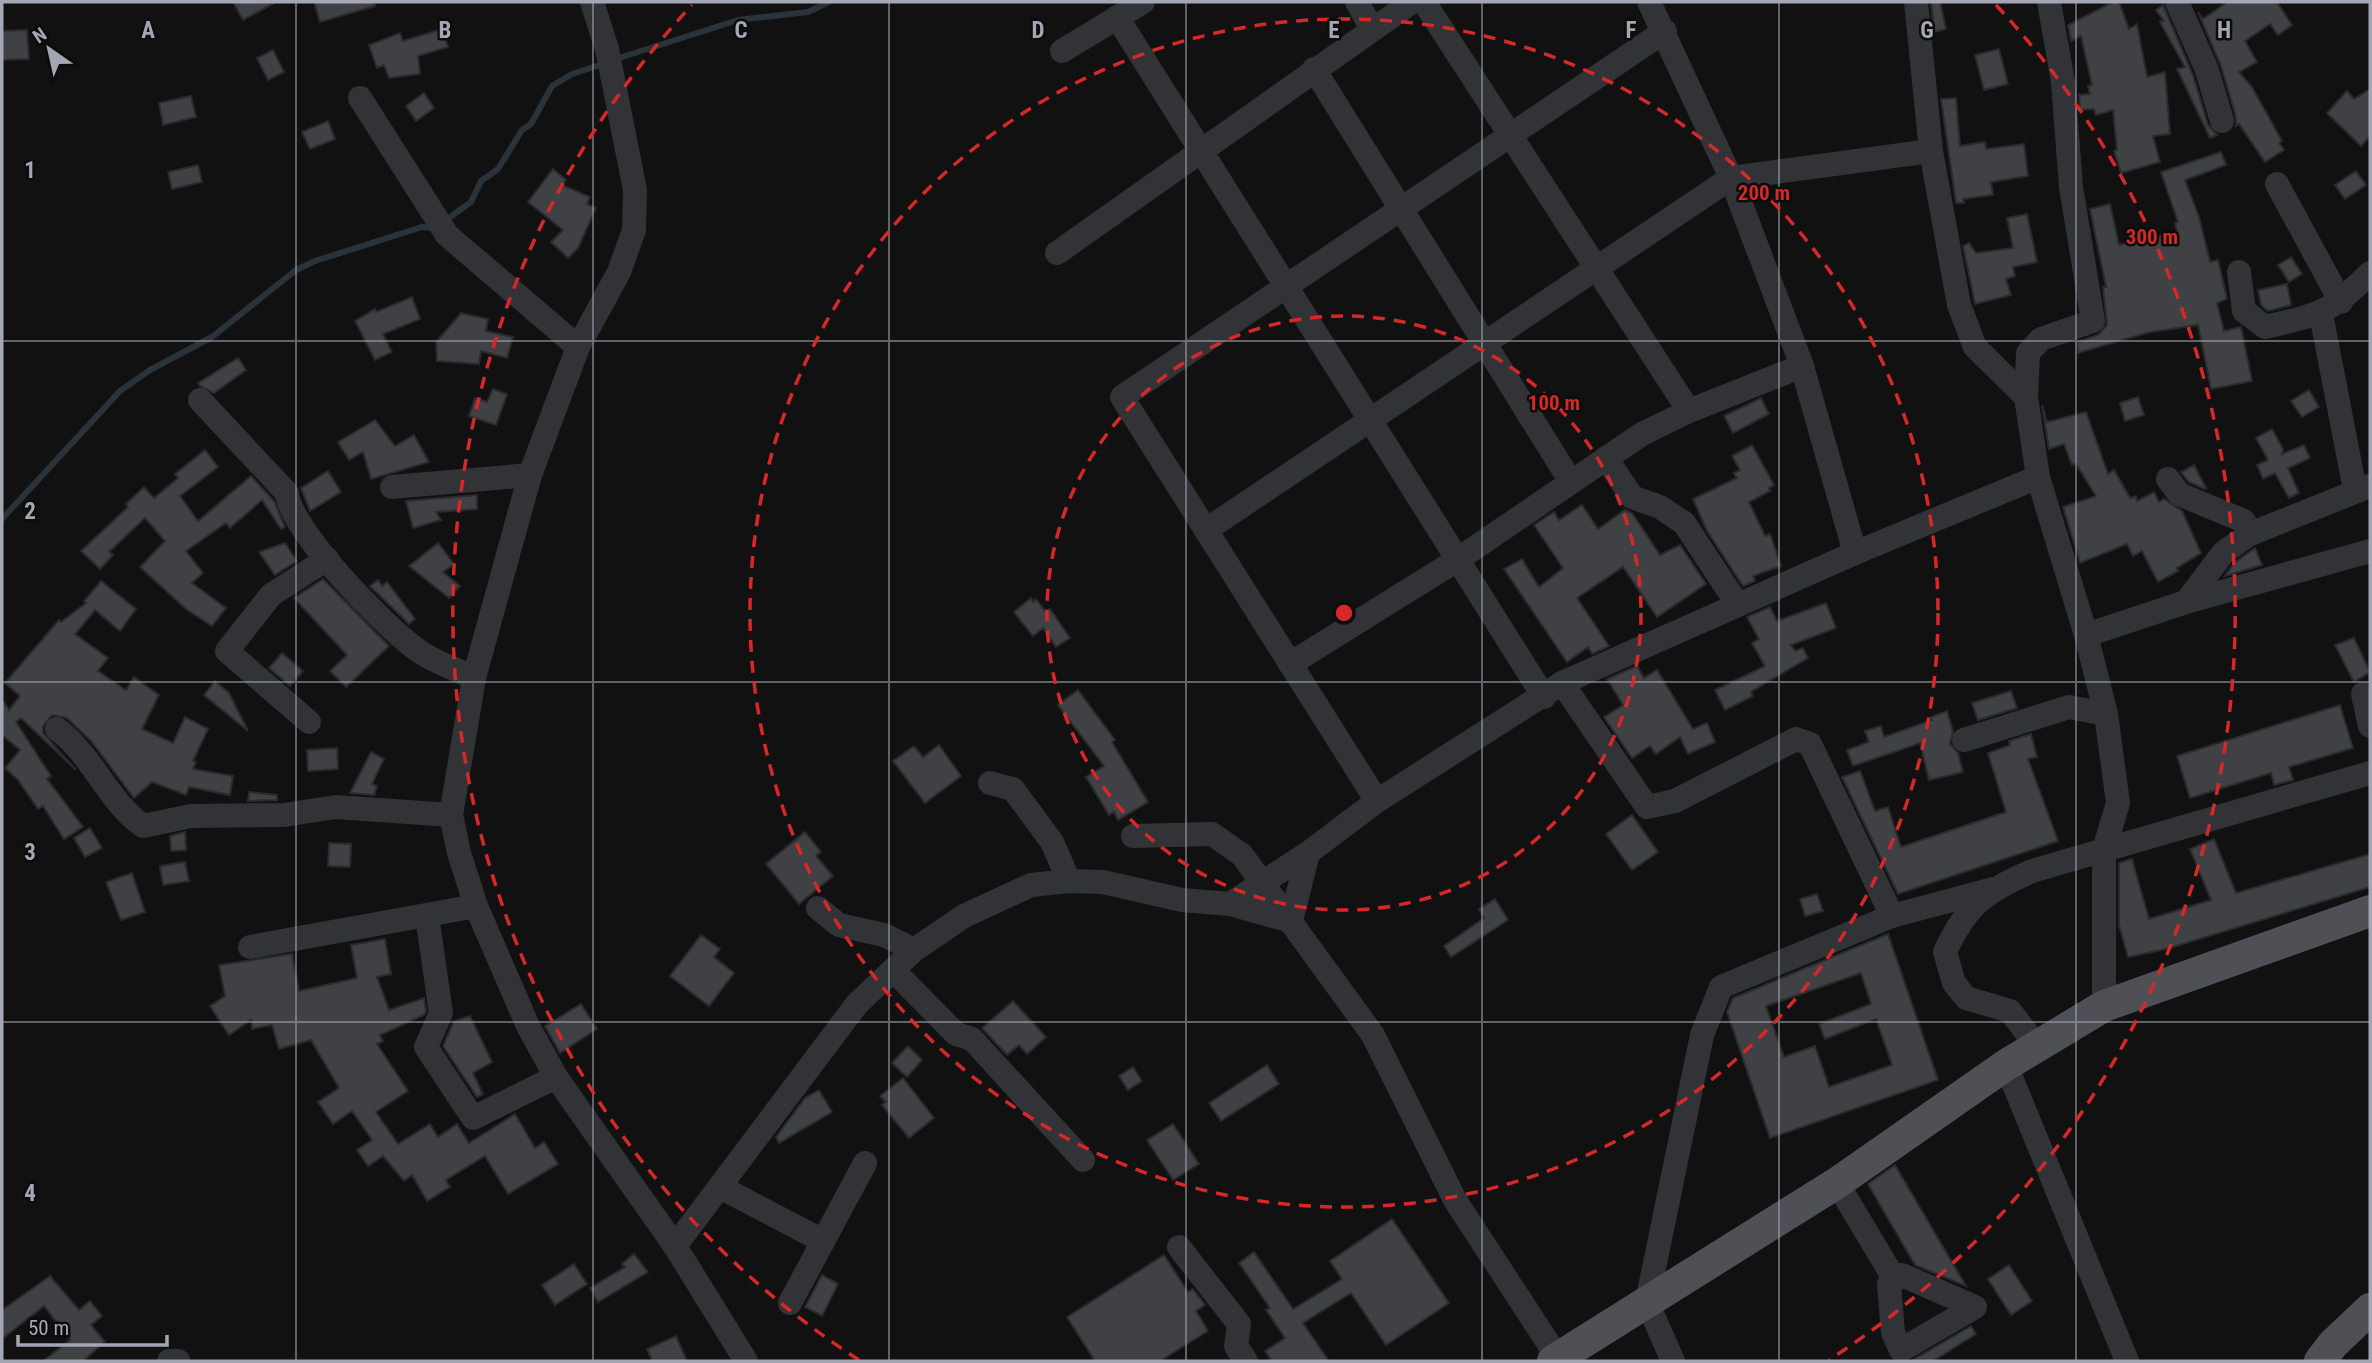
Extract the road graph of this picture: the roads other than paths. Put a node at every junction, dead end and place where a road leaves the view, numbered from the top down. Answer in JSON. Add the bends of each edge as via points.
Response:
{"nodes":[{"id":1,"x":592,"y":2,"type":"edge"},
{"id":2,"x":1143,"y":2,"type":"edge"},
{"id":3,"x":1357,"y":2,"type":"edge"},
{"id":4,"x":1412,"y":2,"type":"edge"},
{"id":5,"x":1424,"y":2,"type":"edge"},
{"id":6,"x":1649,"y":2,"type":"edge"},
{"id":7,"x":1916,"y":2,"type":"edge"},
{"id":8,"x":2049,"y":2,"type":"edge"},
{"id":9,"x":2177,"y":2,"type":"edge"},
{"id":10,"x":1117,"y":17,"type":"junction"},
{"id":11,"x":1372,"y":29,"type":"junction"},
{"id":12,"x":1665,"y":32,"type":"junction"},
{"id":13,"x":1062,"y":51,"type":"dead end"},
{"id":14,"x":1314,"y":69,"type":"junction"},
{"id":15,"x":360,"y":98,"type":"dead end"},
{"id":16,"x":2222,"y":121,"type":"dead end"},
{"id":17,"x":1510,"y":136,"type":"junction"},
{"id":18,"x":1201,"y":150,"type":"junction"},
{"id":19,"x":1931,"y":151,"type":"junction"},
{"id":20,"x":1731,"y":177,"type":"junction"},
{"id":21,"x":2277,"y":184,"type":"dead end"},
{"id":22,"x":1401,"y":209,"type":"junction"},
{"id":23,"x":1057,"y":253,"type":"dead end"},
{"id":24,"x":1596,"y":268,"type":"junction"},
{"id":25,"x":2239,"y":272,"type":"dead end"},
{"id":26,"x":2370,"y":273,"type":"edge"},
{"id":27,"x":1286,"y":286,"type":"junction"},
{"id":28,"x":2331,"y":308,"type":"junction"},
{"id":29,"x":1485,"y":343,"type":"junction"},
{"id":30,"x":578,"y":347,"type":"junction"},
{"id":31,"x":1802,"y":366,"type":"junction"},
{"id":32,"x":2026,"y":397,"type":"junction"},
{"id":33,"x":200,"y":400,"type":"dead end"},
{"id":34,"x":1689,"y":411,"type":"junction"},
{"id":35,"x":1370,"y":420,"type":"junction"},
{"id":36,"x":1606,"y":458,"type":"junction"},
{"id":37,"x":530,"y":475,"type":"junction"},
{"id":38,"x":2038,"y":477,"type":"junction"},
{"id":39,"x":2168,"y":479,"type":"dead end"},
{"id":40,"x":1571,"y":482,"type":"junction"},
{"id":41,"x":392,"y":487,"type":"dead end"},
{"id":42,"x":2363,"y":488,"type":"edge"},
{"id":43,"x":1206,"y":530,"type":"junction"},
{"id":44,"x":2250,"y":534,"type":"junction"},
{"id":45,"x":2370,"y":551,"type":"edge"},
{"id":46,"x":1855,"y":553,"type":"junction"},
{"id":47,"x":327,"y":559,"type":"junction"},
{"id":48,"x":1457,"y":559,"type":"junction"},
{"id":49,"x":2186,"y":603,"type":"junction"},
{"id":50,"x":1738,"y":605,"type":"junction"},
{"id":51,"x":2086,"y":635,"type":"junction"},
{"id":52,"x":1290,"y":664,"type":"junction"},
{"id":53,"x":474,"y":678,"type":"junction"},
{"id":54,"x":1553,"y":690,"type":"junction"},
{"id":55,"x":2363,"y":694,"type":"dead end"},
{"id":56,"x":2106,"y":714,"type":"junction"},
{"id":57,"x":309,"y":722,"type":"dead end"},
{"id":58,"x":2370,"y":726,"type":"edge"},
{"id":59,"x":57,"y":729,"type":"dead end"},
{"id":60,"x":1964,"y":740,"type":"dead end"},
{"id":61,"x":2370,"y":773,"type":"edge"},
{"id":62,"x":990,"y":783,"type":"dead end"},
{"id":63,"x":1377,"y":801,"type":"junction"},
{"id":64,"x":451,"y":815,"type":"junction"},
{"id":65,"x":1133,"y":836,"type":"dead end"},
{"id":66,"x":2104,"y":850,"type":"junction"},
{"id":67,"x":1308,"y":853,"type":"junction"},
{"id":68,"x":1069,"y":881,"type":"junction"},
{"id":69,"x":1263,"y":883,"type":"junction"},
{"id":70,"x":1993,"y":889,"type":"junction"},
{"id":71,"x":1230,"y":904,"type":"junction"},
{"id":72,"x":476,"y":906,"type":"junction"},
{"id":73,"x":818,"y":908,"type":"dead end"},
{"id":74,"x":2370,"y":911,"type":"edge"},
{"id":75,"x":427,"y":916,"type":"junction"},
{"id":76,"x":1892,"y":916,"type":"junction"},
{"id":77,"x":1291,"y":921,"type":"junction"},
{"id":78,"x":250,"y":947,"type":"dead end"},
{"id":79,"x":914,"y":950,"type":"junction"},
{"id":80,"x":893,"y":970,"type":"junction"},
{"id":81,"x":2104,"y":1006,"type":"junction"},
{"id":82,"x":2036,"y":1045,"type":"junction"},
{"id":83,"x":2006,"y":1065,"type":"junction"},
{"id":84,"x":555,"y":1077,"type":"junction"},
{"id":85,"x":1083,"y":1160,"type":"dead end"},
{"id":86,"x":865,"y":1163,"type":"dead end"},
{"id":87,"x":1837,"y":1183,"type":"junction"},
{"id":88,"x":720,"y":1187,"type":"junction"},
{"id":89,"x":823,"y":1241,"type":"junction"},
{"id":90,"x":675,"y":1246,"type":"junction"},
{"id":91,"x":1179,"y":1247,"type":"dead end"},
{"id":92,"x":1895,"y":1280,"type":"dead end"},
{"id":93,"x":1647,"y":1302,"type":"junction"},
{"id":94,"x":790,"y":1303,"type":"dead end"},
{"id":95,"x":2370,"y":1309,"type":"edge"},
{"id":96,"x":1555,"y":1359,"type":"edge"},
{"id":97,"x":169,"y":1361,"type":"edge"},
{"id":98,"x":178,"y":1361,"type":"edge"},
{"id":99,"x":746,"y":1361,"type":"edge"},
{"id":100,"x":1246,"y":1361,"type":"edge"},
{"id":101,"x":1673,"y":1361,"type":"edge"},
{"id":102,"x":2127,"y":1361,"type":"edge"},
{"id":103,"x":2320,"y":1361,"type":"edge"}],
"edges":[{"from":1,"to":30,"type":"street","via":[[609,60],[635,190],[634,230],[619,272]]},
{"from":2,"to":10,"type":"street"},
{"from":3,"to":11,"type":"street"},
{"from":4,"to":11,"type":"street"},
{"from":5,"to":17,"type":"street"},
{"from":6,"to":12,"type":"street"},
{"from":7,"to":19,"type":"street"},
{"from":8,"to":32,"type":"street","via":[[2093,321],[2041,339],[2028,353]]},
{"from":9,"to":16,"type":"street","via":[[2207,70]]},
{"from":10,"to":13,"type":"street"},
{"from":10,"to":18,"type":"street"},
{"from":11,"to":14,"type":"street"},
{"from":12,"to":17,"type":"street"},
{"from":12,"to":20,"type":"street"},
{"from":14,"to":18,"type":"street"},
{"from":14,"to":22,"type":"street"},
{"from":15,"to":30,"type":"street","via":[[441,226]]},
{"from":17,"to":22,"type":"street"},
{"from":17,"to":24,"type":"street"},
{"from":18,"to":23,"type":"street"},
{"from":18,"to":27,"type":"street"},
{"from":19,"to":20,"type":"street"},
{"from":19,"to":32,"type":"street","via":[[1959,305],[1975,347]]},
{"from":20,"to":24,"type":"street"},
{"from":20,"to":31,"type":"street"},
{"from":21,"to":28,"type":"street"},
{"from":22,"to":27,"type":"street"},
{"from":22,"to":29,"type":"street"},
{"from":24,"to":29,"type":"street"},
{"from":24,"to":34,"type":"street"},
{"from":25,"to":28,"type":"street","via":[[2244,311],[2264,327]]},
{"from":26,"to":28,"type":"street"},
{"from":27,"to":35,"type":"street"},
{"from":27,"to":43,"type":"street","via":[[1122,397]]},
{"from":28,"to":42,"type":"street"},
{"from":29,"to":35,"type":"street"},
{"from":29,"to":40,"type":"street"},
{"from":30,"to":37,"type":"street"},
{"from":31,"to":34,"type":"street"},
{"from":31,"to":46,"type":"street"},
{"from":32,"to":38,"type":"street"},
{"from":33,"to":47,"type":"street","via":[[287,493],[288,508]]},
{"from":34,"to":36,"type":"street"},
{"from":35,"to":43,"type":"street"},
{"from":35,"to":48,"type":"street"},
{"from":36,"to":40,"type":"street"},
{"from":36,"to":50,"type":"street","via":[[1632,497],[1660,507],[1684,523]]},
{"from":37,"to":41,"type":"street"},
{"from":37,"to":53,"type":"street"},
{"from":38,"to":46,"type":"street"},
{"from":38,"to":51,"type":"street"},
{"from":39,"to":44,"type":"street","via":[[2179,494],[2244,521]]},
{"from":40,"to":48,"type":"street"},
{"from":42,"to":44,"type":"street"},
{"from":43,"to":52,"type":"street"},
{"from":44,"to":49,"type":"street","via":[[2224,552]]},
{"from":45,"to":49,"type":"street"},
{"from":46,"to":50,"type":"street"},
{"from":47,"to":53,"type":"street","via":[[390,628],[419,651]]},
{"from":47,"to":57,"type":"street","via":[[271,595],[227,651]]},
{"from":48,"to":52,"type":"street"},
{"from":48,"to":54,"type":"street"},
{"from":49,"to":51,"type":"street"},
{"from":50,"to":54,"type":"street"},
{"from":51,"to":56,"type":"street"},
{"from":52,"to":63,"type":"street"},
{"from":53,"to":64,"type":"street"},
{"from":54,"to":63,"type":"street"},
{"from":54,"to":76,"type":"street","via":[[1647,807],[1675,801],[1796,739],[1810,744]]},
{"from":55,"to":58,"type":"street"},
{"from":56,"to":60,"type":"street","via":[[2069,707]]},
{"from":56,"to":66,"type":"street","via":[[2118,803]]},
{"from":59,"to":64,"type":"street","via":[[77,744],[123,812],[143,826],[191,816],[284,815],[336,807]]},
{"from":61,"to":66,"type":"street"},
{"from":62,"to":68,"type":"street","via":[[1013,789],[1052,842]]},
{"from":63,"to":67,"type":"street"},
{"from":64,"to":72,"type":"street"},
{"from":65,"to":69,"type":"street","via":[[1212,834],[1242,855]]},
{"from":66,"to":70,"type":"street"},
{"from":66,"to":81,"type":"street"},
{"from":67,"to":69,"type":"street"},
{"from":67,"to":77,"type":"street"},
{"from":68,"to":71,"type":"street","via":[[1103,882],[1182,900]]},
{"from":68,"to":79,"type":"street","via":[[1031,885],[964,916]]},
{"from":69,"to":71,"type":"street"},
{"from":69,"to":77,"type":"street"},
{"from":70,"to":76,"type":"street"},
{"from":70,"to":82,"type":"street","via":[[1960,919],[1945,952],[1954,983],[1966,998],[2010,1011]]},
{"from":71,"to":77,"type":"street"},
{"from":72,"to":75,"type":"street"},
{"from":72,"to":84,"type":"street"},
{"from":73,"to":79,"type":"street","via":[[839,925],[884,935]]},
{"from":74,"to":81,"type":"main road"},
{"from":75,"to":78,"type":"street"},
{"from":75,"to":84,"type":"street","via":[[441,1013],[426,1046],[473,1118]]},
{"from":76,"to":93,"type":"street","via":[[1721,987],[1702,1035]]},
{"from":77,"to":96,"type":"street","via":[[1373,1035],[1455,1200]]},
{"from":79,"to":80,"type":"street"},
{"from":80,"to":85,"type":"street","via":[[956,1034],[972,1039]]},
{"from":80,"to":88,"type":"street","via":[[857,1004]]},
{"from":81,"to":82,"type":"main road"},
{"from":82,"to":83,"type":"main road"},
{"from":83,"to":87,"type":"main road"},
{"from":83,"to":102,"type":"street"},
{"from":84,"to":90,"type":"street"},
{"from":86,"to":89,"type":"street"},
{"from":87,"to":92,"type":"street"},
{"from":87,"to":93,"type":"main road"},
{"from":88,"to":89,"type":"street"},
{"from":88,"to":90,"type":"street"},
{"from":89,"to":94,"type":"street"},
{"from":90,"to":99,"type":"street"},
{"from":91,"to":100,"type":"street","via":[[1239,1324],[1236,1346]]},
{"from":93,"to":96,"type":"main road"},
{"from":93,"to":101,"type":"street"},
{"from":95,"to":103,"type":"main road"},
{"from":97,"to":98,"type":"street"}]}
